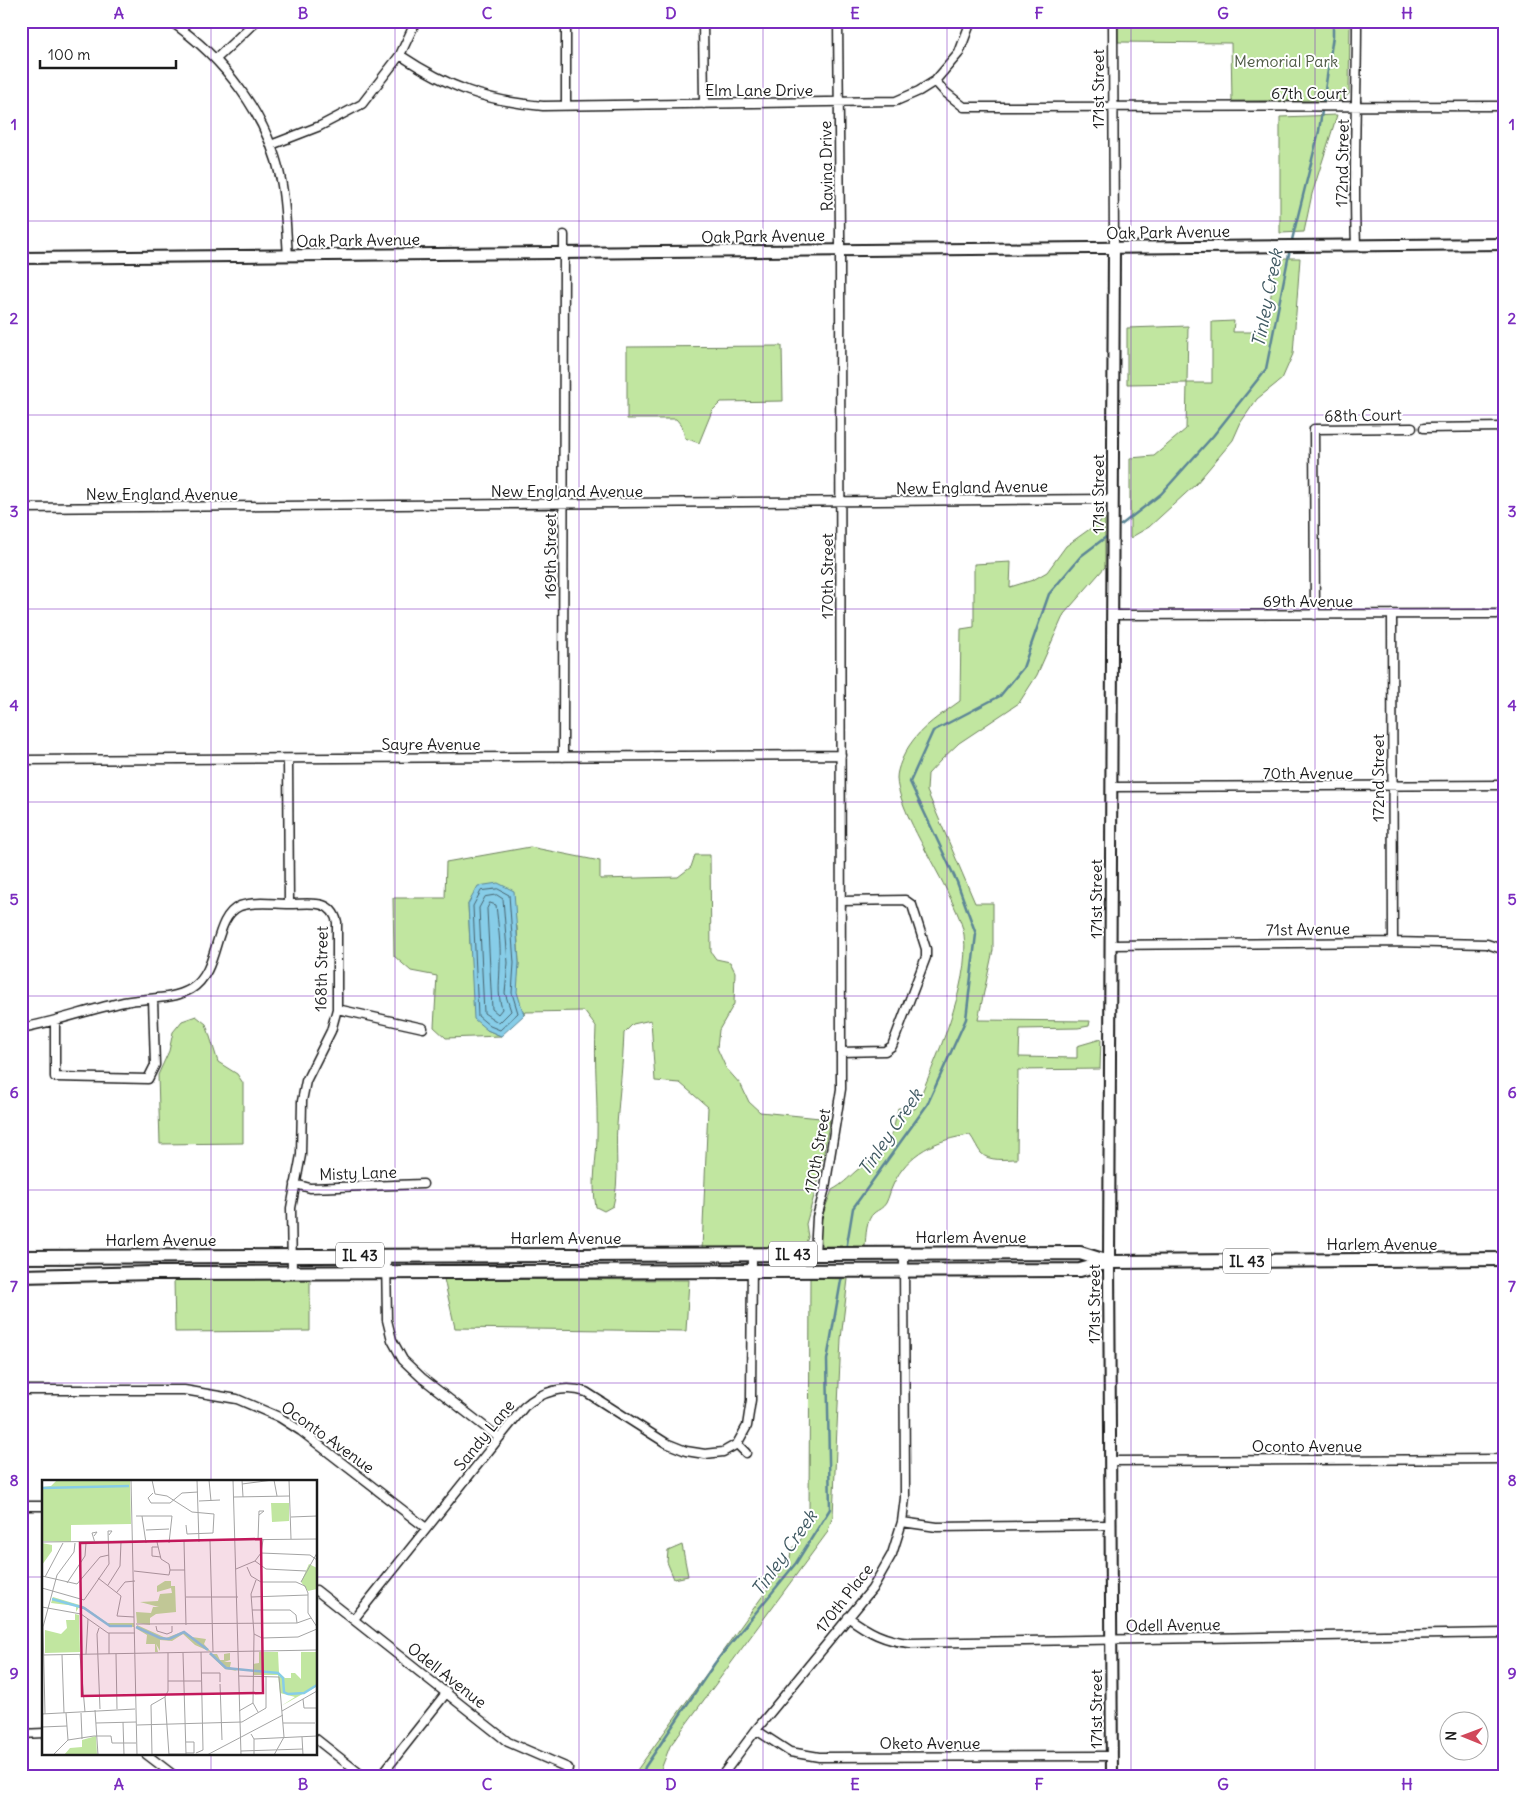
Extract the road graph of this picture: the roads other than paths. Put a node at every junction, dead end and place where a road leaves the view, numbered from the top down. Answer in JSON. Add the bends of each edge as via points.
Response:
{"nodes":[{"id":1,"x":170,"y":21,"type":"edge"},
{"id":2,"x":256,"y":21,"type":"edge"},
{"id":3,"x":416,"y":21,"type":"edge"},
{"id":4,"x":566,"y":21,"type":"edge"},
{"id":5,"x":703,"y":21,"type":"edge"},
{"id":6,"x":838,"y":21,"type":"edge"},
{"id":7,"x":972,"y":21,"type":"edge"},
{"id":8,"x":1113,"y":21,"type":"edge"},
{"id":9,"x":1357,"y":21,"type":"edge"},
{"id":10,"x":400,"y":55,"type":"junction"},
{"id":11,"x":216,"y":59,"type":"junction"},
{"id":12,"x":935,"y":81,"type":"junction"},
{"id":13,"x":838,"y":103,"type":"junction"},
{"id":14,"x":704,"y":104,"type":"junction"},
{"id":15,"x":566,"y":105,"type":"junction"},
{"id":16,"x":1113,"y":106,"type":"junction"},
{"id":17,"x":1505,"y":106,"type":"edge"},
{"id":18,"x":1357,"y":107,"type":"junction"},
{"id":19,"x":270,"y":145,"type":"junction"},
{"id":20,"x":564,"y":235,"type":"dead end"},
{"id":21,"x":1505,"y":244,"type":"edge"},
{"id":22,"x":1356,"y":245,"type":"junction"},
{"id":23,"x":1114,"y":248,"type":"junction"},
{"id":24,"x":840,"y":250,"type":"junction"},
{"id":25,"x":564,"y":253,"type":"junction"},
{"id":26,"x":288,"y":256,"type":"junction"},
{"id":27,"x":21,"y":258,"type":"edge"},
{"id":28,"x":1505,"y":427,"type":"edge"},
{"id":29,"x":1412,"y":428,"type":"dead end"},
{"id":30,"x":1424,"y":428,"type":"dead end"},
{"id":31,"x":1113,"y":499,"type":"junction"},
{"id":32,"x":841,"y":502,"type":"junction"},
{"id":33,"x":564,"y":505,"type":"junction"},
{"id":34,"x":21,"y":508,"type":"edge"},
{"id":35,"x":1392,"y":614,"type":"junction"},
{"id":36,"x":1505,"y":614,"type":"edge"},
{"id":37,"x":1112,"y":615,"type":"junction"},
{"id":38,"x":1315,"y":615,"type":"junction"},
{"id":39,"x":841,"y":755,"type":"junction"},
{"id":40,"x":563,"y":758,"type":"junction"},
{"id":41,"x":288,"y":759,"type":"junction"},
{"id":42,"x":21,"y":760,"type":"edge"},
{"id":43,"x":1505,"y":785,"type":"edge"},
{"id":44,"x":1392,"y":786,"type":"junction"},
{"id":45,"x":1111,"y":787,"type":"junction"},
{"id":46,"x":841,"y":901,"type":"junction"},
{"id":47,"x":289,"y":904,"type":"junction"},
{"id":48,"x":1393,"y":942,"type":"junction"},
{"id":49,"x":1110,"y":945,"type":"junction"},
{"id":50,"x":1505,"y":950,"type":"edge"},
{"id":51,"x":153,"y":999,"type":"junction"},
{"id":52,"x":337,"y":1009,"type":"junction"},
{"id":53,"x":56,"y":1022,"type":"junction"},
{"id":54,"x":21,"y":1028,"type":"edge"},
{"id":55,"x":423,"y":1028,"type":"dead end"},
{"id":56,"x":841,"y":1052,"type":"junction"},
{"id":57,"x":296,"y":1184,"type":"junction"},
{"id":58,"x":423,"y":1184,"type":"dead end"},
{"id":59,"x":752,"y":1254,"type":"junction"},
{"id":60,"x":815,"y":1254,"type":"junction"},
{"id":61,"x":904,"y":1254,"type":"junction"},
{"id":62,"x":291,"y":1255,"type":"junction"},
{"id":63,"x":386,"y":1255,"type":"junction"},
{"id":64,"x":21,"y":1257,"type":"edge"},
{"id":65,"x":1505,"y":1259,"type":"edge"},
{"id":66,"x":1109,"y":1262,"type":"junction"},
{"id":67,"x":904,"y":1271,"type":"junction"},
{"id":68,"x":292,"y":1272,"type":"junction"},
{"id":69,"x":752,"y":1272,"type":"junction"},
{"id":70,"x":386,"y":1273,"type":"junction"},
{"id":71,"x":21,"y":1276,"type":"edge"},
{"id":72,"x":21,"y":1390,"type":"edge"},
{"id":73,"x":498,"y":1437,"type":"junction"},
{"id":74,"x":737,"y":1444,"type":"junction"},
{"id":75,"x":746,"y":1454,"type":"dead end"},
{"id":76,"x":1505,"y":1459,"type":"edge"},
{"id":77,"x":1110,"y":1461,"type":"junction"},
{"id":78,"x":21,"y":1506,"type":"edge"},
{"id":79,"x":42,"y":1506,"type":"edge"},
{"id":80,"x":902,"y":1522,"type":"junction"},
{"id":81,"x":1110,"y":1524,"type":"junction"},
{"id":82,"x":426,"y":1528,"type":"junction"},
{"id":83,"x":318,"y":1592,"type":"edge"},
{"id":84,"x":848,"y":1617,"type":"junction"},
{"id":85,"x":354,"y":1619,"type":"junction"},
{"id":86,"x":1505,"y":1633,"type":"edge"},
{"id":87,"x":1111,"y":1639,"type":"junction"},
{"id":88,"x":447,"y":1692,"type":"junction"},
{"id":89,"x":756,"y":1730,"type":"junction"},
{"id":90,"x":42,"y":1733,"type":"edge"},
{"id":91,"x":21,"y":1734,"type":"edge"},
{"id":92,"x":318,"y":1741,"type":"edge"},
{"id":93,"x":149,"y":1756,"type":"edge"},
{"id":94,"x":1112,"y":1756,"type":"junction"},
{"id":95,"x":176,"y":1777,"type":"edge"},
{"id":96,"x":364,"y":1777,"type":"edge"},
{"id":97,"x":380,"y":1777,"type":"edge"},
{"id":98,"x":566,"y":1777,"type":"edge"},
{"id":99,"x":721,"y":1777,"type":"edge"},
{"id":100,"x":1112,"y":1777,"type":"edge"}],
"edges":[{"from":1,"to":11,"type":"street"},
{"from":2,"to":11,"type":"street"},
{"from":3,"to":10,"type":"street"},
{"from":4,"to":15,"type":"street"},
{"from":5,"to":14,"type":"street"},
{"from":6,"to":13,"type":"street","name":"Ravina Drive"},
{"from":7,"to":12,"type":"street","name":"Elm Lane Drive","via":[[959,53]]},
{"from":8,"to":16,"type":"street","name":"171st Street"},
{"from":9,"to":18,"type":"street","name":"172nd Street"},
{"from":10,"to":15,"type":"street","name":"Elm Lane Drive","via":[[448,84],[476,94],[528,105]]},
{"from":10,"to":19,"type":"street","via":[[362,104],[320,126]]},
{"from":11,"to":19,"type":"street","via":[[235,80]]},
{"from":12,"to":13,"type":"street","name":"Elm Lane Drive","via":[[896,101]]},
{"from":12,"to":16,"type":"street","via":[[964,107]]},
{"from":13,"to":14,"type":"street","name":"Elm Lane Drive"},
{"from":13,"to":24,"type":"street","name":"Ravina Drive"},
{"from":14,"to":15,"type":"street","name":"Elm Lane Drive"},
{"from":16,"to":18,"type":"street","name":"67th Court"},
{"from":16,"to":23,"type":"street","name":"171st Street"},
{"from":17,"to":18,"type":"street","name":"67th Court"},
{"from":18,"to":22,"type":"street","name":"172nd Street","via":[[1354,153]]},
{"from":19,"to":26,"type":"street","via":[[281,180]]},
{"from":20,"to":25,"type":"street","name":"169th Street"},
{"from":21,"to":22,"type":"street","name":"Oak Park Avenue"},
{"from":22,"to":23,"type":"street","name":"Oak Park Avenue"},
{"from":23,"to":24,"type":"street","name":"Oak Park Avenue"},
{"from":23,"to":31,"type":"street","name":"171st Street"},
{"from":24,"to":25,"type":"street","name":"Oak Park Avenue"},
{"from":24,"to":32,"type":"street","name":"170th Street"},
{"from":25,"to":26,"type":"street","name":"Oak Park Avenue"},
{"from":25,"to":33,"type":"street","name":"169th Street"},
{"from":26,"to":27,"type":"street","name":"Oak Park Avenue"},
{"from":28,"to":30,"type":"street","name":"68th Court"},
{"from":29,"to":38,"type":"street","name":"68th Court","via":[[1314,429]]},
{"from":31,"to":32,"type":"street","name":"New England Avenue"},
{"from":31,"to":37,"type":"street","name":"171st Street"},
{"from":32,"to":33,"type":"street","name":"New England Avenue"},
{"from":32,"to":39,"type":"street","name":"170th Street"},
{"from":33,"to":34,"type":"street","name":"New England Avenue"},
{"from":33,"to":40,"type":"street","name":"169th Street"},
{"from":35,"to":36,"type":"street","name":"69th Avenue"},
{"from":35,"to":38,"type":"street","name":"69th Avenue"},
{"from":35,"to":44,"type":"street","name":"172nd Street"},
{"from":37,"to":38,"type":"street","name":"69th Avenue"},
{"from":37,"to":45,"type":"street","name":"171st Street"},
{"from":39,"to":40,"type":"street","name":"Sayre Avenue"},
{"from":39,"to":46,"type":"street","name":"170th Street"},
{"from":40,"to":41,"type":"street","name":"Sayre Avenue"},
{"from":41,"to":42,"type":"street","name":"Sayre Avenue"},
{"from":41,"to":47,"type":"street"},
{"from":43,"to":44,"type":"street","name":"70th Avenue"},
{"from":44,"to":45,"type":"street","name":"70th Avenue"},
{"from":44,"to":48,"type":"street","name":"172nd Street"},
{"from":45,"to":49,"type":"street","name":"171st Street"},
{"from":46,"to":56,"type":"street","name":"170th Street"},
{"from":46,"to":56,"type":"street","via":[[905,900],[912,905],[926,957],[892,1046],[885,1051]]},
{"from":47,"to":51,"type":"street","name":"168th Street","via":[[248,904],[231,911],[202,980],[180,995]]},
{"from":47,"to":52,"type":"street","name":"168th Street","via":[[325,905],[336,915]]},
{"from":48,"to":49,"type":"street","name":"71st Avenue"},
{"from":48,"to":50,"type":"street","name":"71st Avenue","via":[[1487,944]]},
{"from":49,"to":66,"type":"street","name":"171st Street"},
{"from":51,"to":53,"type":"street","name":"168th Street","via":[[122,1002]]},
{"from":51,"to":53,"type":"street","via":[[155,1065],[148,1079],[55,1077]]},
{"from":52,"to":55,"type":"street"},
{"from":52,"to":57,"type":"street","name":"168th Street","via":[[331,1030],[306,1081],[302,1101],[302,1155]]},
{"from":53,"to":54,"type":"street","name":"168th Street"},
{"from":56,"to":60,"type":"street","name":"170th Street","via":[[839,1105],[817,1217]]},
{"from":57,"to":58,"type":"street","name":"Misty Lane","via":[[310,1188]]},
{"from":57,"to":62,"type":"street","name":"168th Street","via":[[291,1208]]},
{"from":59,"to":60,"type":"main road","name":"Harlem Avenue","number":"IL 43"},
{"from":59,"to":63,"type":"main road","name":"Harlem Avenue","number":"IL 43"},
{"from":59,"to":69,"type":"street"},
{"from":60,"to":61,"type":"main road","name":"Harlem Avenue","number":"IL 43"},
{"from":61,"to":66,"type":"main road","name":"Harlem Avenue","number":"IL 43","via":[[1080,1253]]},
{"from":61,"to":67,"type":"street","name":"170th Place"},
{"from":62,"to":63,"type":"main road","name":"Harlem Avenue","number":"IL 43"},
{"from":62,"to":64,"type":"main road","name":"Harlem Avenue","number":"IL 43"},
{"from":62,"to":68,"type":"street","name":"168th Street"},
{"from":63,"to":70,"type":"street"},
{"from":65,"to":66,"type":"main road","name":"Harlem Avenue","number":"IL 43"},
{"from":66,"to":67,"type":"main road","name":"Harlem Avenue","number":"IL 43","via":[[1080,1270]]},
{"from":66,"to":77,"type":"street","name":"171st Street"},
{"from":67,"to":69,"type":"main road","name":"Harlem Avenue","number":"IL 43"},
{"from":67,"to":80,"type":"street","name":"170th Place","via":[[905,1498]]},
{"from":68,"to":70,"type":"main road","name":"Harlem Avenue","number":"IL 43"},
{"from":68,"to":71,"type":"main road","name":"Harlem Avenue","number":"IL 43"},
{"from":69,"to":70,"type":"main road","name":"Harlem Avenue","number":"IL 43"},
{"from":69,"to":74,"type":"street","via":[[751,1400],[747,1426]]},
{"from":70,"to":73,"type":"street","via":[[387,1320],[392,1340],[403,1360]]},
{"from":72,"to":82,"type":"street","name":"Oconto Avenue","via":[[184,1390],[250,1404],[302,1431]]},
{"from":73,"to":74,"type":"street","name":"Sandy Lane","via":[[531,1400],[542,1394],[573,1388],[586,1392],[666,1443],[686,1451],[723,1452]]},
{"from":73,"to":82,"type":"street","name":"Sandy Lane"},
{"from":74,"to":75,"type":"street"},
{"from":76,"to":77,"type":"street","name":"Oconto Avenue"},
{"from":77,"to":81,"type":"street","name":"171st Street"},
{"from":78,"to":79,"type":"street"},
{"from":80,"to":81,"type":"street","via":[[937,1527]]},
{"from":80,"to":84,"type":"street","name":"170th Place","via":[[883,1572]]},
{"from":81,"to":87,"type":"street","name":"171st Street"},
{"from":82,"to":85,"type":"street","name":"Sandy Lane"},
{"from":83,"to":85,"type":"street","name":"Odell Avenue"},
{"from":84,"to":87,"type":"street","name":"Odell Avenue","via":[[877,1636],[910,1643]]},
{"from":84,"to":89,"type":"street","name":"170th Place"},
{"from":85,"to":88,"type":"street","name":"Odell Avenue"},
{"from":86,"to":87,"type":"street","name":"Odell Avenue"},
{"from":87,"to":94,"type":"street","name":"171st Street"},
{"from":88,"to":97,"type":"street"},
{"from":88,"to":98,"type":"street","name":"Odell Avenue","via":[[508,1742],[568,1768]]},
{"from":89,"to":94,"type":"street","name":"Oketo Avenue","via":[[790,1752],[819,1757]]},
{"from":89,"to":99,"type":"street","name":"170th Place"},
{"from":90,"to":91,"type":"street"},
{"from":92,"to":96,"type":"street"},
{"from":93,"to":95,"type":"street"},
{"from":94,"to":100,"type":"street","name":"171st Street"}]}
